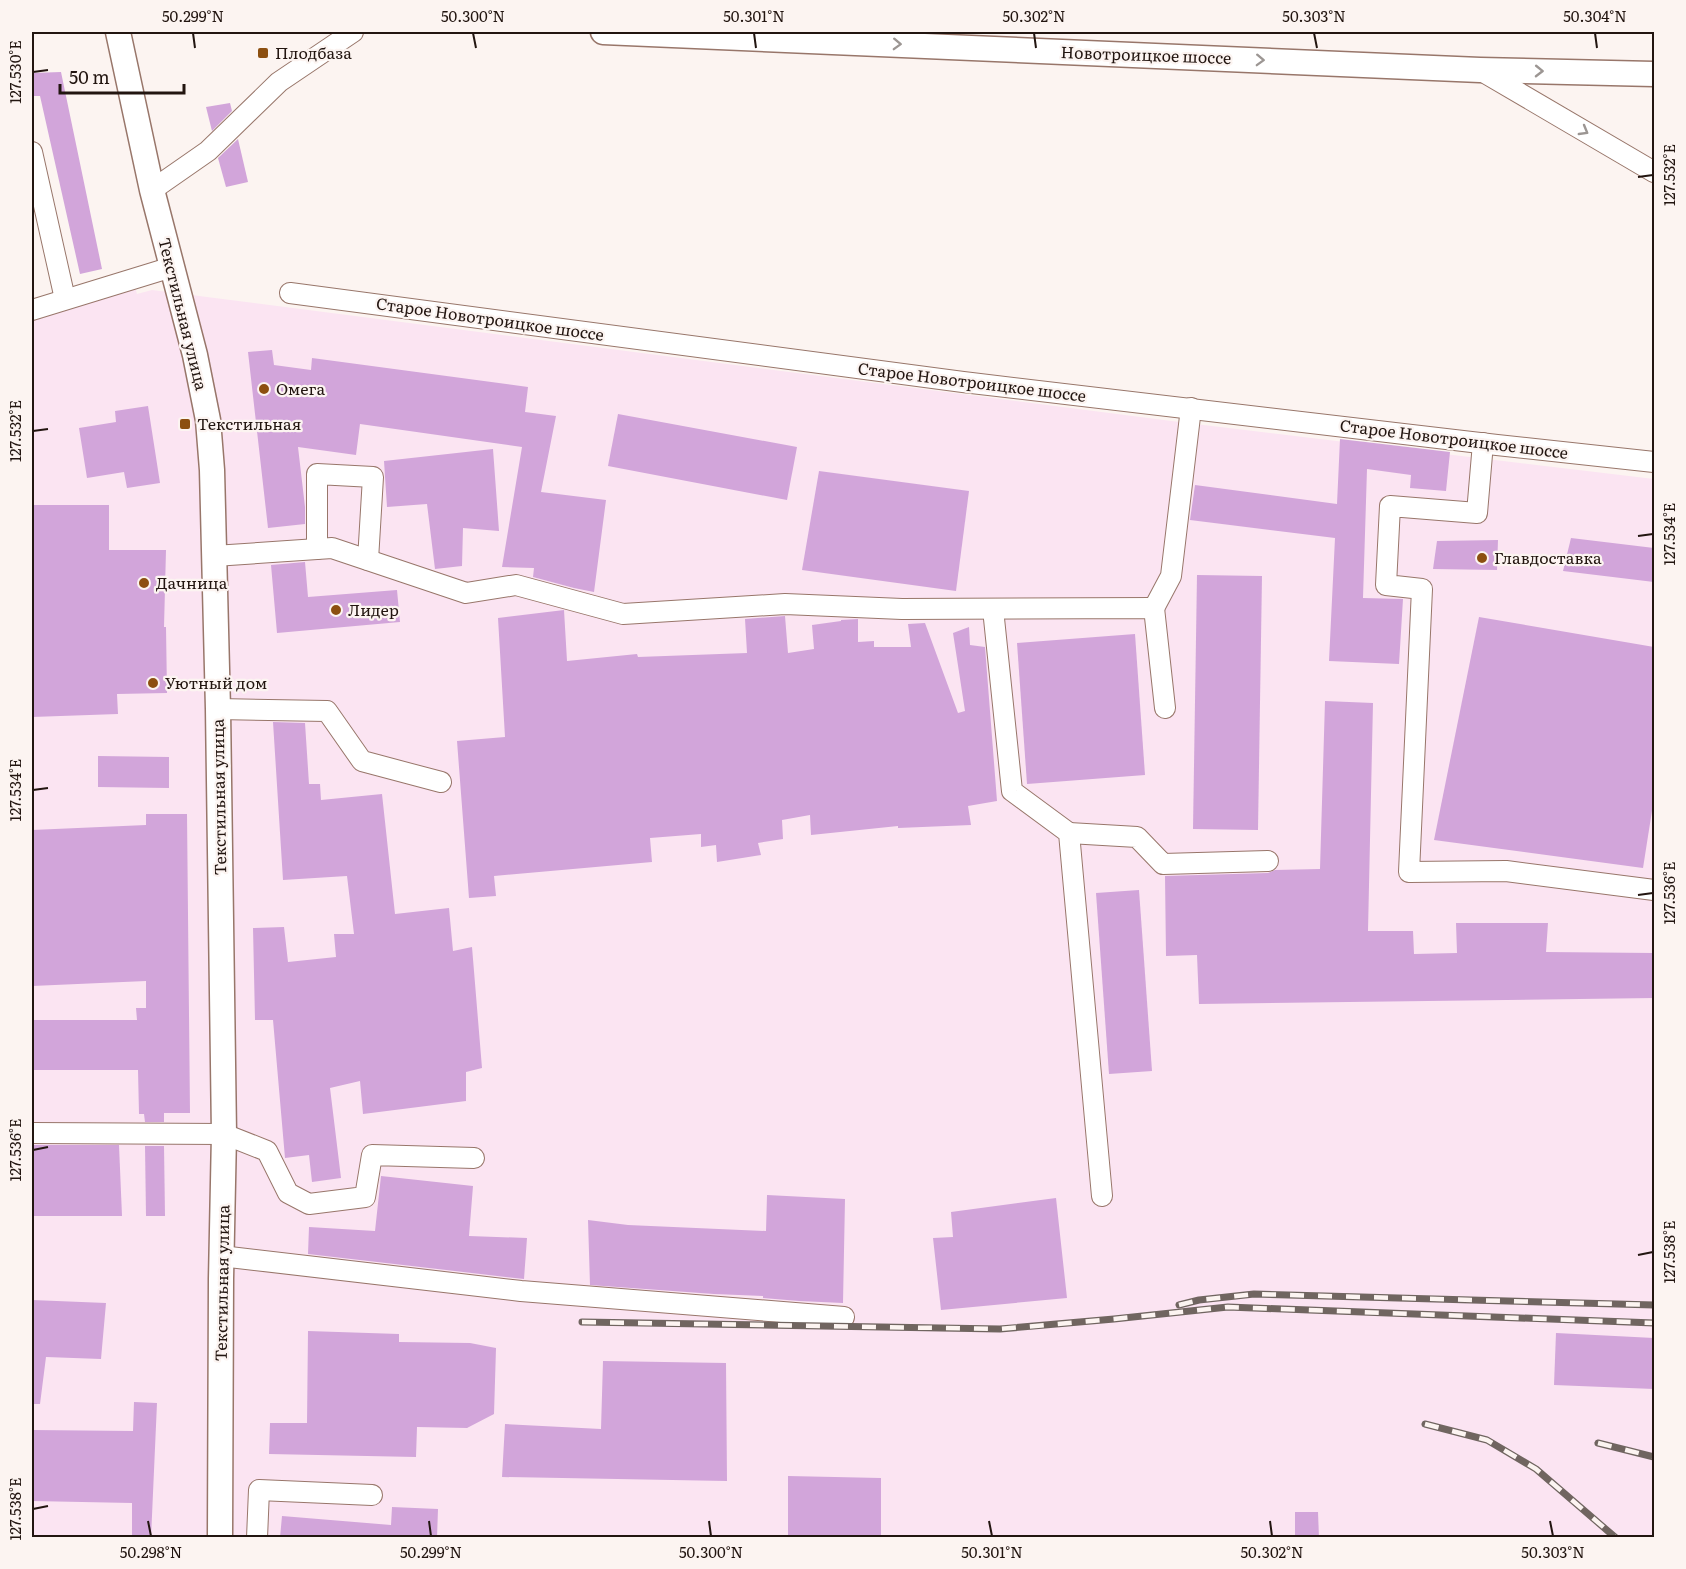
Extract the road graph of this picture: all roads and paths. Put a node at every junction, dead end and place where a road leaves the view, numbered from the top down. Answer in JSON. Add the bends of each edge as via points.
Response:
{"nodes":[{"id":1,"x":118,"y":32,"type":"edge"},
{"id":2,"x":353,"y":32,"type":"edge"},
{"id":3,"x":603,"y":32,"type":"edge"},
{"id":4,"x":1480,"y":70,"type":"junction"},
{"id":5,"x":1654,"y":74,"type":"edge"},
{"id":6,"x":32,"y":152,"type":"edge"},
{"id":7,"x":1654,"y":172,"type":"edge"},
{"id":8,"x":152,"y":190,"type":"junction"},
{"id":9,"x":172,"y":267,"type":"junction"},
{"id":10,"x":291,"y":293,"type":"dead end"},
{"id":11,"x":65,"y":300,"type":"junction"},
{"id":12,"x":32,"y":310,"type":"edge"},
{"id":13,"x":1191,"y":408,"type":"junction"},
{"id":14,"x":1483,"y":443,"type":"junction"},
{"id":15,"x":1654,"y":462,"type":"edge"},
{"id":16,"x":317,"y":549,"type":"junction"},
{"id":17,"x":214,"y":556,"type":"junction"},
{"id":18,"x":368,"y":560,"type":"junction"},
{"id":19,"x":1154,"y":608,"type":"junction"},
{"id":20,"x":993,"y":609,"type":"junction"},
{"id":21,"x":1165,"y":708,"type":"dead end"},
{"id":22,"x":218,"y":709,"type":"junction"},
{"id":23,"x":441,"y":782,"type":"dead end"},
{"id":24,"x":1070,"y":833,"type":"junction"},
{"id":25,"x":1268,"y":861,"type":"dead end"},
{"id":26,"x":1654,"y":890,"type":"edge"},
{"id":27,"x":32,"y":1133,"type":"edge"},
{"id":28,"x":224,"y":1134,"type":"junction"},
{"id":29,"x":474,"y":1158,"type":"dead end"},
{"id":30,"x":1102,"y":1196,"type":"dead end"},
{"id":31,"x":221,"y":1256,"type":"junction"},
{"id":32,"x":844,"y":1317,"type":"dead end"},
{"id":33,"x":372,"y":1495,"type":"dead end"},
{"id":34,"x":220,"y":1538,"type":"edge"},
{"id":35,"x":257,"y":1538,"type":"edge"}],
"edges":[{"from":1,"to":8,"type":"main road","name":"Текстильная улица"},
{"from":2,"to":8,"type":"street","via":[[279,82],[208,151]]},
{"from":3,"to":4,"type":"main road","name":"Новотроицкое шоссе","one_way":true},
{"from":4,"to":5,"type":"main road","name":"Новотроицкое шоссе","one_way":true},
{"from":4,"to":7,"type":"street","one_way":true},
{"from":6,"to":11,"type":"street"},
{"from":8,"to":9,"type":"main road","name":"Текстильная улица"},
{"from":9,"to":11,"type":"street"},
{"from":9,"to":17,"type":"main road","name":"Текстильная улица","via":[[208,420]]},
{"from":10,"to":13,"type":"street","name":"Старое Новотроицкое шоссе"},
{"from":11,"to":12,"type":"street"},
{"from":13,"to":14,"type":"street","name":"Старое Новотроицкое шоссе"},
{"from":13,"to":19,"type":"street","via":[[1171,576]]},
{"from":14,"to":15,"type":"street","name":"Старое Новотроицкое шоссе"},
{"from":14,"to":26,"type":"street","via":[[1477,513],[1390,506],[1386,585],[1422,589],[1409,872],[1506,871]]},
{"from":16,"to":17,"type":"street"},
{"from":16,"to":18,"type":"street","via":[[332,548]]},
{"from":16,"to":18,"type":"street","via":[[317,474],[373,477]]},
{"from":17,"to":22,"type":"main road","name":"Текстильная улица"},
{"from":18,"to":20,"type":"street","via":[[466,593],[516,585],[623,614],[785,604]]},
{"from":19,"to":20,"type":"street"},
{"from":19,"to":21,"type":"street"},
{"from":20,"to":24,"type":"street","via":[[1012,791]]},
{"from":22,"to":23,"type":"street","via":[[327,711],[362,761]]},
{"from":22,"to":28,"type":"main road","name":"Текстильная улица"},
{"from":24,"to":25,"type":"street","via":[[1137,837],[1163,864]]},
{"from":24,"to":30,"type":"street"},
{"from":27,"to":28,"type":"street"},
{"from":28,"to":29,"type":"street","via":[[267,1151],[288,1192],[309,1204],[364,1197],[372,1155]]},
{"from":28,"to":31,"type":"main road","name":"Текстильная улица"},
{"from":31,"to":32,"type":"street","via":[[521,1291]]},
{"from":31,"to":34,"type":"main road","name":"Текстильная улица"},
{"from":33,"to":35,"type":"street","via":[[259,1490]]}]}
